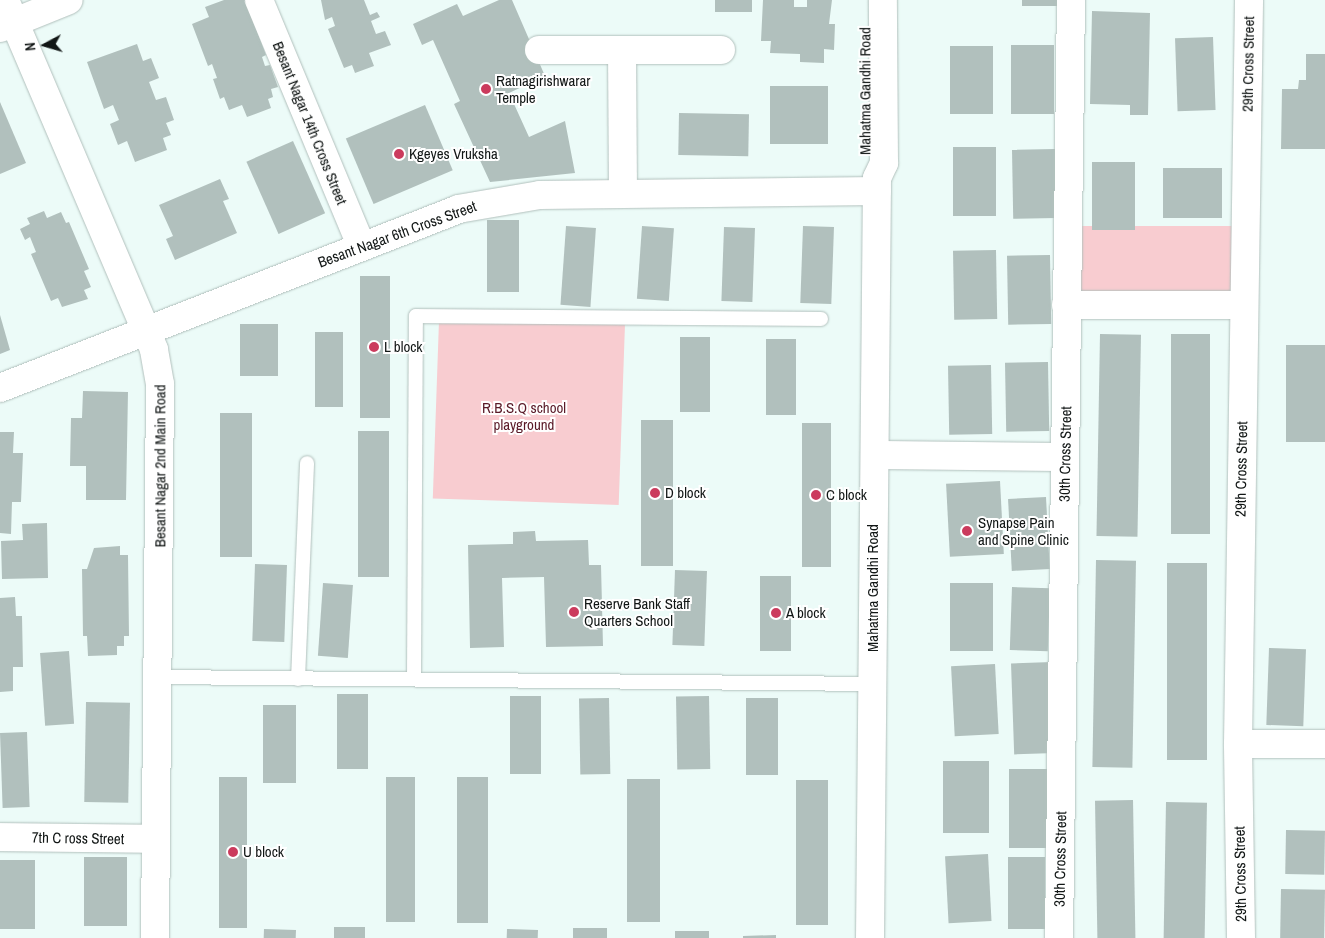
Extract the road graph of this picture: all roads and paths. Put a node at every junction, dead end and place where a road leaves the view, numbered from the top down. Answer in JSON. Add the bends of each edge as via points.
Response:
{"nodes":[{"id":1,"x":69,"y":0,"type":"edge"},
{"id":2,"x":259,"y":0,"type":"edge"},
{"id":3,"x":865,"y":0,"type":"edge"},
{"id":4,"x":883,"y":0,"type":"edge"},
{"id":5,"x":1071,"y":0,"type":"edge"},
{"id":6,"x":1249,"y":0,"type":"edge"},
{"id":7,"x":7,"y":17,"type":"edge"},
{"id":8,"x":538,"y":50,"type":"dead end"},
{"id":9,"x":622,"y":50,"type":"junction"},
{"id":10,"x":721,"y":50,"type":"dead end"},
{"id":11,"x":877,"y":185,"type":"junction"},
{"id":12,"x":623,"y":193,"type":"junction"},
{"id":13,"x":360,"y":245,"type":"junction"},
{"id":14,"x":1066,"y":305,"type":"junction"},
{"id":15,"x":1244,"y":305,"type":"junction"},
{"id":16,"x":821,"y":318,"type":"dead end"},
{"id":17,"x":145,"y":330,"type":"junction"},
{"id":18,"x":0,"y":388,"type":"edge"},
{"id":19,"x":874,"y":455,"type":"junction"},
{"id":20,"x":1065,"y":457,"type":"junction"},
{"id":21,"x":307,"y":463,"type":"dead end"},
{"id":22,"x":159,"y":677,"type":"junction"},
{"id":23,"x":298,"y":678,"type":"junction"},
{"id":24,"x":414,"y":680,"type":"junction"},
{"id":25,"x":873,"y":684,"type":"junction"},
{"id":26,"x":1238,"y":744,"type":"junction"},
{"id":27,"x":1325,"y":744,"type":"edge"},
{"id":28,"x":0,"y":837,"type":"edge"},
{"id":29,"x":156,"y":839,"type":"junction"},
{"id":30,"x":155,"y":938,"type":"edge"},
{"id":31,"x":870,"y":938,"type":"edge"},
{"id":32,"x":1059,"y":938,"type":"edge"},
{"id":33,"x":1241,"y":938,"type":"edge"}],
"edges":[{"from":1,"to":7,"type":"street"},
{"from":2,"to":13,"type":"street","name":"Besant Nagar 14th Cross Street"},
{"from":3,"to":11,"type":"street","name":"Mahatma Gandhi Road","via":[[866,162]]},
{"from":4,"to":11,"type":"street","name":"Mahatma Gandhi Road","via":[[884,163]]},
{"from":5,"to":14,"type":"street","name":"30th Cross Street"},
{"from":6,"to":15,"type":"street","name":"29th Cross Street"},
{"from":7,"to":17,"type":"street","name":"Besant Nagar 2nd Main Road"},
{"from":8,"to":9,"type":"street"},
{"from":9,"to":10,"type":"street"},
{"from":9,"to":12,"type":"street"},
{"from":11,"to":12,"type":"street","name":"Besant Nagar 6th Cross Street"},
{"from":11,"to":19,"type":"street","name":"Mahatma Gandhi Road"},
{"from":12,"to":13,"type":"street","name":"Besant Nagar 6th Cross Street","via":[[503,198],[458,209]]},
{"from":13,"to":17,"type":"street","name":"Besant Nagar 6th Cross Street"},
{"from":14,"to":15,"type":"street"},
{"from":14,"to":20,"type":"street","name":"30th Cross Street"},
{"from":15,"to":26,"type":"street","name":"29th Cross Street"},
{"from":16,"to":24,"type":"lane","via":[[416,316]]},
{"from":17,"to":18,"type":"street","name":"Besant Nagar 6th Cross Street"},
{"from":17,"to":22,"type":"street","name":"Besant Nagar 2nd Main Road","via":[[154,350],[160,384]]},
{"from":19,"to":20,"type":"street"},
{"from":19,"to":25,"type":"street","name":"Mahatma Gandhi Road"},
{"from":20,"to":32,"type":"street","name":"30th Cross Street"},
{"from":21,"to":23,"type":"lane"},
{"from":22,"to":23,"type":"lane"},
{"from":22,"to":29,"type":"street","name":"Besant Nagar 2nd Main Road"},
{"from":23,"to":24,"type":"lane"},
{"from":24,"to":25,"type":"lane"},
{"from":25,"to":31,"type":"street","name":"Mahatma Gandhi Road"},
{"from":26,"to":27,"type":"street"},
{"from":26,"to":33,"type":"street","name":"29th Cross Street"},
{"from":28,"to":29,"type":"street","name":"7th C ross Street"},
{"from":29,"to":30,"type":"street","name":"Besant Nagar 2nd Main Road"}]}
